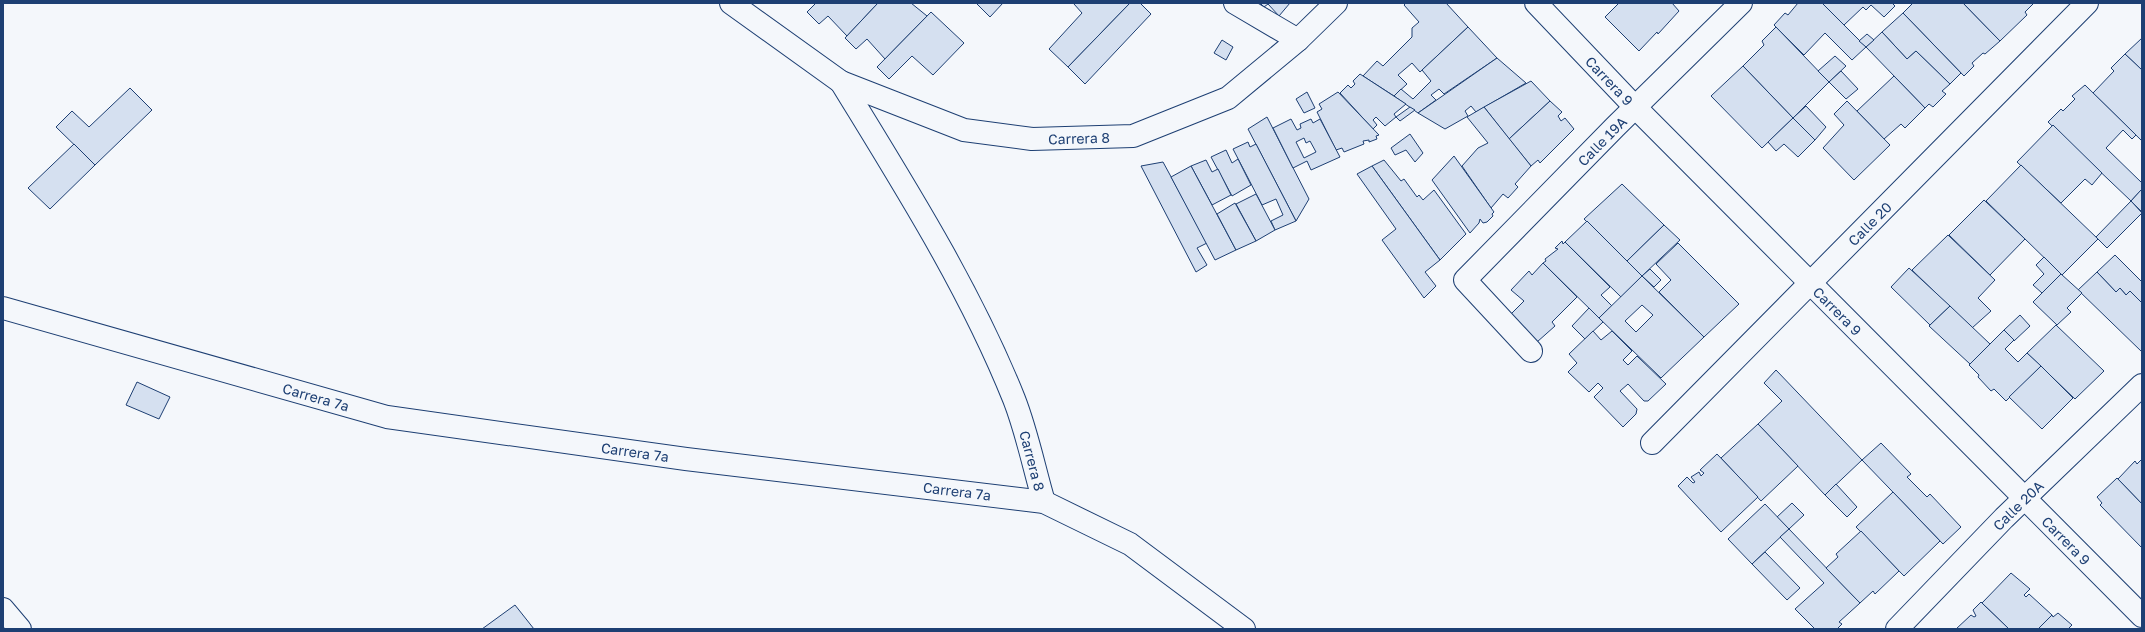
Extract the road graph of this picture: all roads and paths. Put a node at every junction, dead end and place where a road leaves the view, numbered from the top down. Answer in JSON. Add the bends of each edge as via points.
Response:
{"nodes":[{"id":1,"x":731,"y":3,"type":"edge"},
{"id":2,"x":1235,"y":3,"type":"edge"},
{"id":3,"x":1336,"y":3,"type":"edge"},
{"id":4,"x":1536,"y":3,"type":"edge"},
{"id":5,"x":1741,"y":3,"type":"edge"},
{"id":6,"x":2087,"y":3,"type":"edge"},
{"id":7,"x":1298,"y":40,"type":"junction"},
{"id":8,"x":841,"y":82,"type":"junction"},
{"id":9,"x":1635,"y":107,"type":"junction"},
{"id":10,"x":1811,"y":282,"type":"junction"},
{"id":11,"x":3,"y":308,"type":"edge"},
{"id":12,"x":1531,"y":351,"type":"dead end"},
{"id":13,"x":2142,"y":385,"type":"edge"},
{"id":14,"x":1652,"y":442,"type":"dead end"},
{"id":15,"x":2026,"y":497,"type":"junction"},
{"id":16,"x":1044,"y":502,"type":"junction"},
{"id":17,"x":3,"y":609,"type":"edge"},
{"id":18,"x":2142,"y":616,"type":"edge"},
{"id":19,"x":20,"y":629,"type":"edge"},
{"id":20,"x":1244,"y":629,"type":"edge"},
{"id":21,"x":1897,"y":629,"type":"edge"}],
"edges":[{"from":1,"to":8,"type":"street","name":"Carrera 8"},
{"from":2,"to":7,"type":"street"},
{"from":3,"to":7,"type":"street","name":"Carrera 8"},
{"from":4,"to":9,"type":"street","name":"Carrera 9"},
{"from":5,"to":9,"type":"street","name":"Calle 19A"},
{"from":6,"to":10,"type":"street","name":"Calle 20"},
{"from":7,"to":8,"type":"street","name":"Carrera 8","via":[[1228,98],[1133,136],[1032,139],[964,130]]},
{"from":8,"to":16,"type":"street","name":"Carrera 8","via":[[936,240],[990,342],[1015,402]]},
{"from":9,"to":10,"type":"street","name":"Carrera 9"},
{"from":9,"to":12,"type":"street","name":"Calle 19A","via":[[1465,280]]},
{"from":10,"to":14,"type":"street","name":"Calle 20"},
{"from":10,"to":15,"type":"street","name":"Carrera 9"},
{"from":11,"to":16,"type":"street","name":"Carrera 7ª","via":[[387,417],[686,459]]},
{"from":13,"to":15,"type":"street","name":"Calle 20A"},
{"from":15,"to":18,"type":"street","name":"Carrera 9"},
{"from":15,"to":21,"type":"street","name":"Calle 20A"},
{"from":16,"to":20,"type":"street","name":"Carrera 7ª","via":[[1130,544]]},
{"from":17,"to":19,"type":"street"}]}
